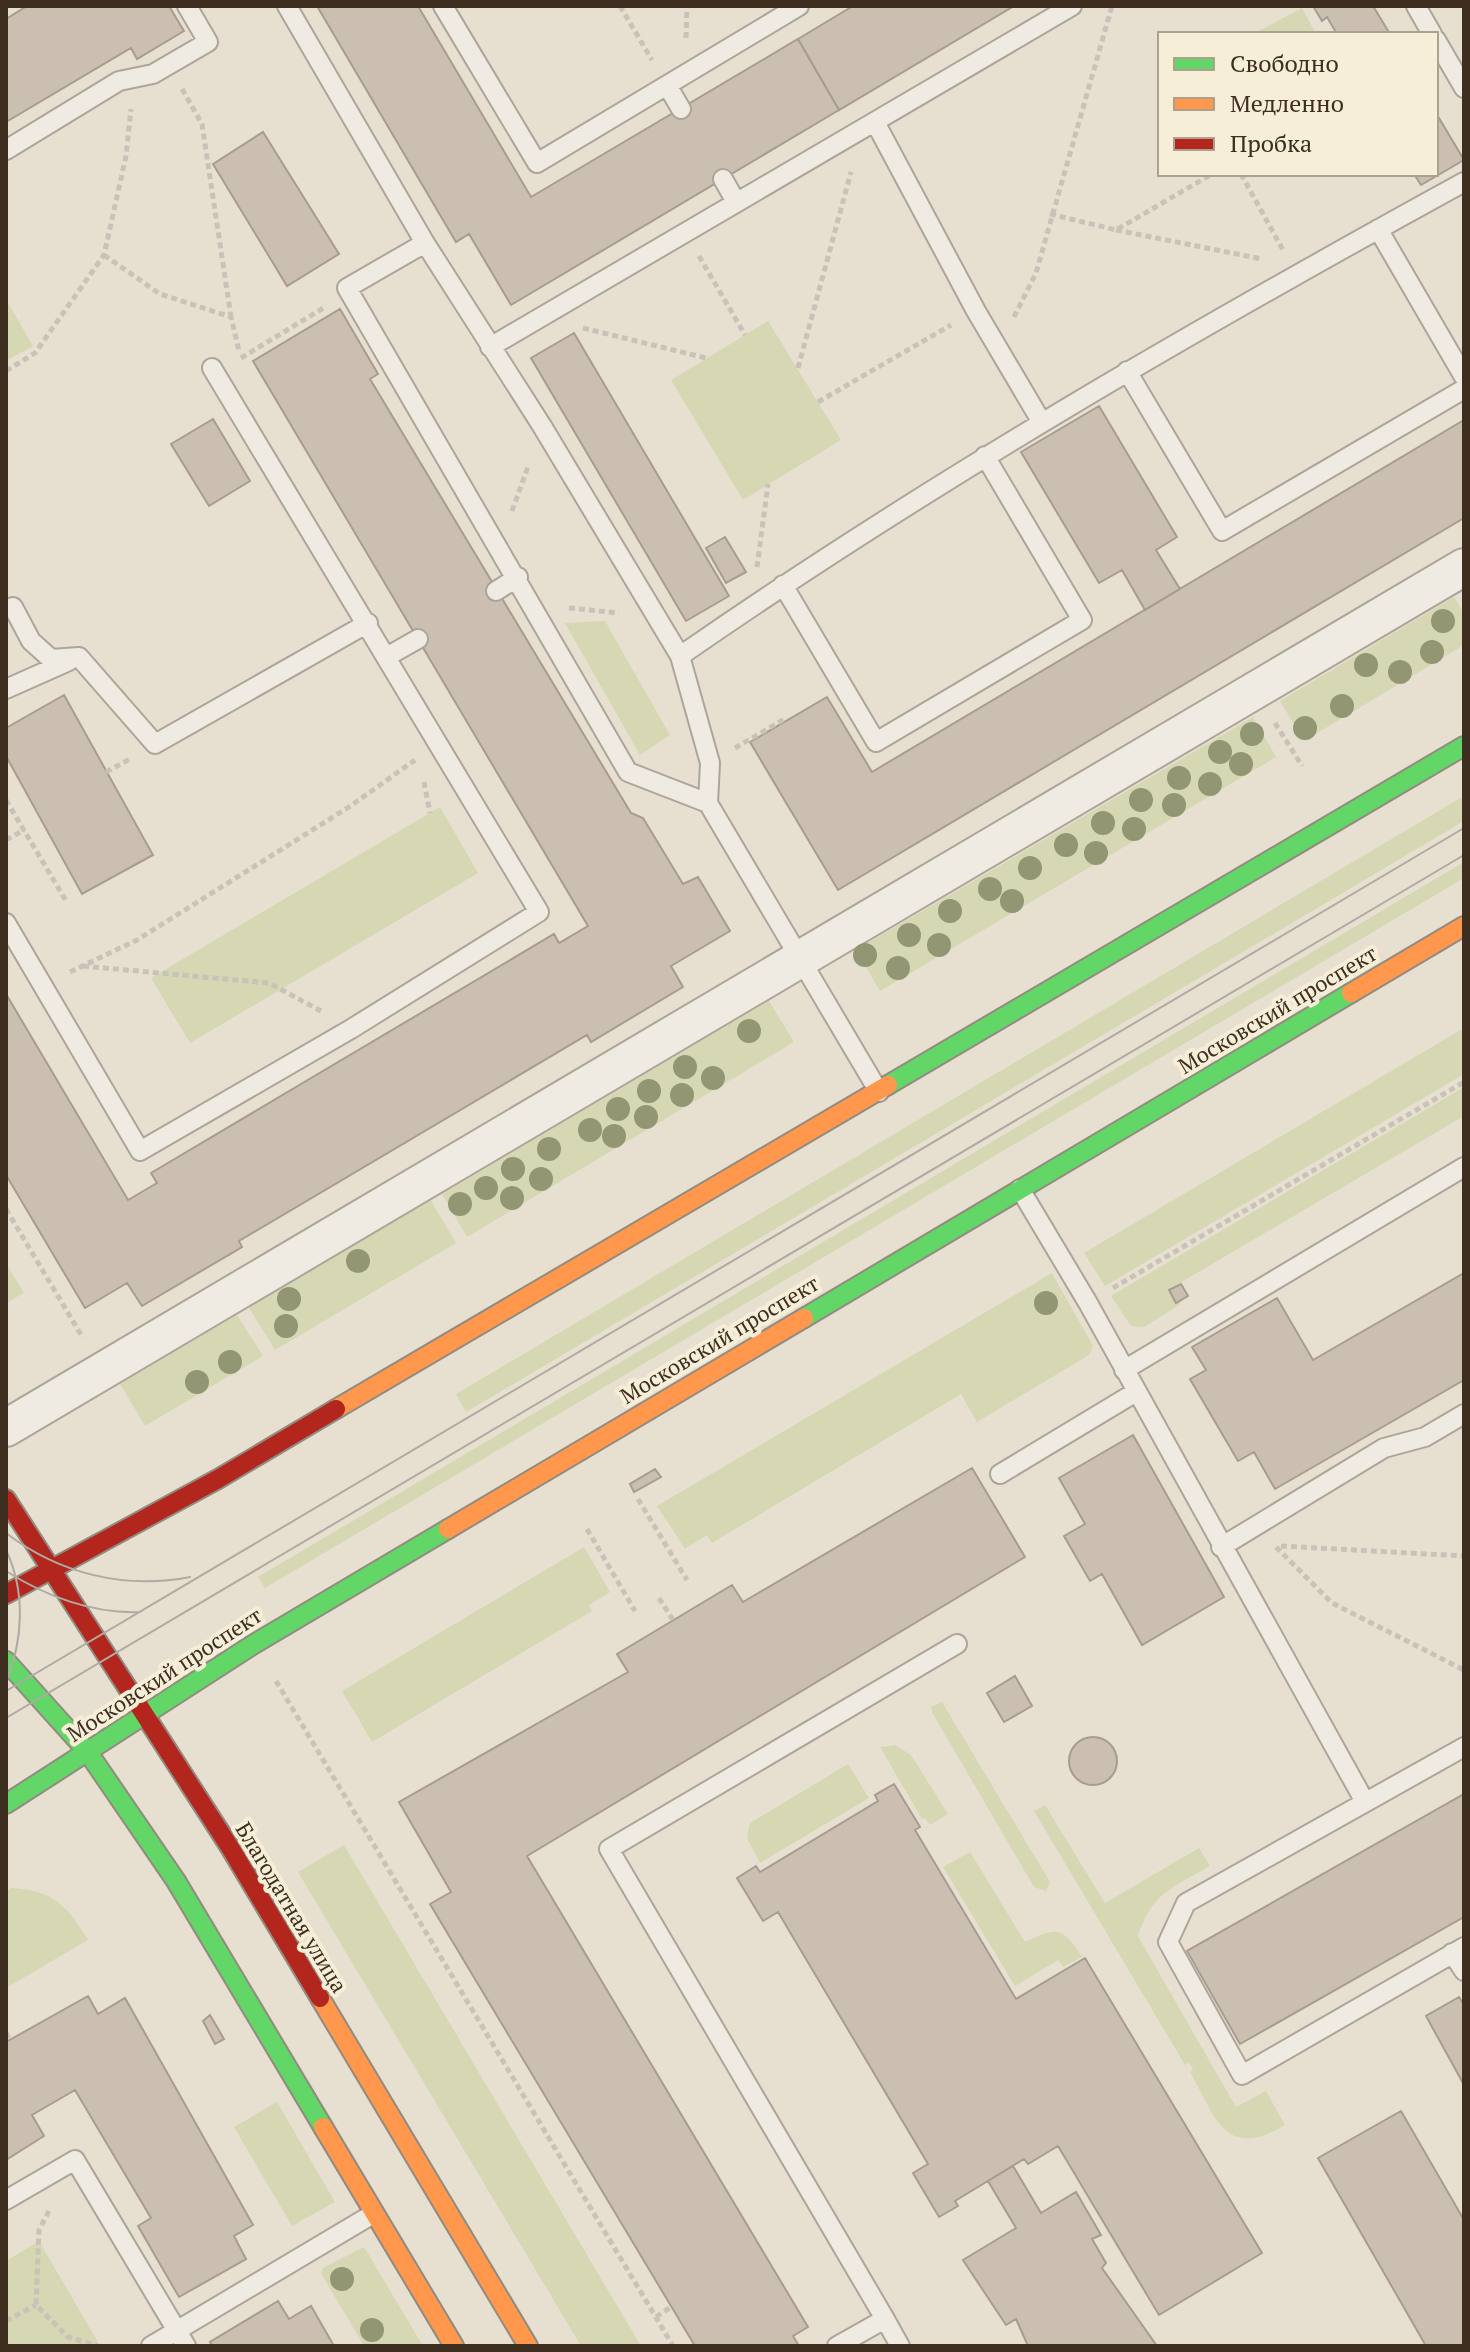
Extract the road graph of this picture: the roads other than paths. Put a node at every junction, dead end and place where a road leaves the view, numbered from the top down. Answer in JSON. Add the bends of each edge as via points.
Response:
{"nodes":[{"id":1,"x":187,"y":6,"type":"edge"},
{"id":2,"x":287,"y":6,"type":"edge"},
{"id":3,"x":443,"y":6,"type":"edge"},
{"id":4,"x":799,"y":6,"type":"edge"},
{"id":5,"x":1072,"y":6,"type":"edge"},
{"id":6,"x":1416,"y":6,"type":"edge"},
{"id":7,"x":1431,"y":32,"type":"edge"},
{"id":8,"x":1438,"y":43,"type":"edge"},
{"id":9,"x":667,"y":85,"type":"junction"},
{"id":10,"x":1464,"y":88,"type":"edge"},
{"id":11,"x":681,"y":109,"type":"dead end"},
{"id":12,"x":869,"y":125,"type":"junction"},
{"id":13,"x":6,"y":150,"type":"edge"},
{"id":14,"x":723,"y":179,"type":"dead end"},
{"id":15,"x":1464,"y":182,"type":"edge"},
{"id":16,"x":736,"y":202,"type":"junction"},
{"id":17,"x":1378,"y":229,"type":"junction"},
{"id":18,"x":425,"y":243,"type":"junction"},
{"id":19,"x":490,"y":347,"type":"junction"},
{"id":20,"x":214,"y":370,"type":"road end"},
{"id":21,"x":1127,"y":371,"type":"junction"},
{"id":22,"x":1464,"y":377,"type":"edge"},
{"id":23,"x":1464,"y":389,"type":"edge"},
{"id":24,"x":1041,"y":421,"type":"junction"},
{"id":25,"x":985,"y":456,"type":"junction"},
{"id":26,"x":1464,"y":567,"type":"edge"},
{"id":27,"x":518,"y":577,"type":"junction"},
{"id":28,"x":783,"y":585,"type":"junction"},
{"id":29,"x":496,"y":591,"type":"dead end"},
{"id":30,"x":13,"y":607,"type":"dead end"},
{"id":31,"x":368,"y":623,"type":"junction"},
{"id":32,"x":418,"y":639,"type":"dead end"},
{"id":33,"x":388,"y":656,"type":"junction"},
{"id":34,"x":680,"y":656,"type":"junction"},
{"id":35,"x":79,"y":657,"type":"junction"},
{"id":36,"x":6,"y":689,"type":"edge"},
{"id":37,"x":1464,"y":746,"type":"edge"},
{"id":38,"x":708,"y":803,"type":"junction"},
{"id":39,"x":6,"y":923,"type":"edge"},
{"id":40,"x":1464,"y":926,"type":"edge"},
{"id":41,"x":801,"y":958,"type":"junction"},
{"id":42,"x":879,"y":1092,"type":"junction"},
{"id":43,"x":1464,"y":1167,"type":"edge"},
{"id":44,"x":1020,"y":1189,"type":"junction"},
{"id":45,"x":1124,"y":1370,"type":"junction"},
{"id":46,"x":1136,"y":1392,"type":"junction"},
{"id":47,"x":1464,"y":1414,"type":"edge"},
{"id":48,"x":6,"y":1428,"type":"edge"},
{"id":49,"x":1000,"y":1474,"type":"dead end"},
{"id":50,"x":6,"y":1499,"type":"edge"},
{"id":51,"x":1221,"y":1547,"type":"junction"},
{"id":52,"x":51,"y":1570,"type":"junction"},
{"id":53,"x":6,"y":1594,"type":"edge"},
{"id":54,"x":957,"y":1644,"type":"dead end"},
{"id":55,"x":6,"y":1661,"type":"edge"},
{"id":56,"x":141,"y":1714,"type":"junction"},
{"id":57,"x":1464,"y":1747,"type":"edge"},
{"id":58,"x":87,"y":1751,"type":"junction"},
{"id":59,"x":1365,"y":1802,"type":"junction"},
{"id":60,"x":6,"y":1804,"type":"edge"},
{"id":61,"x":1458,"y":1950,"type":"edge"},
{"id":62,"x":1464,"y":1971,"type":"edge"},
{"id":63,"x":6,"y":2200,"type":"edge"},
{"id":64,"x":373,"y":2214,"type":"junction"},
{"id":65,"x":885,"y":2319,"type":"junction"},
{"id":66,"x":181,"y":2338,"type":"edge"},
{"id":67,"x":151,"y":2346,"type":"edge"},
{"id":68,"x":454,"y":2346,"type":"edge"},
{"id":69,"x":528,"y":2346,"type":"edge"},
{"id":70,"x":837,"y":2346,"type":"edge"},
{"id":71,"x":900,"y":2346,"type":"edge"}],
"edges":[{"from":1,"to":13,"type":"lane","via":[[208,42],[153,74],[119,81]]},
{"from":2,"to":18,"type":"lane"},
{"from":3,"to":9,"type":"lane","via":[[537,163]]},
{"from":4,"to":9,"type":"lane"},
{"from":5,"to":12,"type":"lane"},
{"from":6,"to":7,"type":"lane"},
{"from":8,"to":10,"type":"lane"},
{"from":9,"to":11,"type":"lane"},
{"from":12,"to":16,"type":"lane"},
{"from":12,"to":24,"type":"lane"},
{"from":14,"to":16,"type":"lane"},
{"from":15,"to":17,"type":"lane"},
{"from":16,"to":19,"type":"lane"},
{"from":17,"to":21,"type":"lane","via":[[1294,270]]},
{"from":17,"to":22,"type":"lane"},
{"from":18,"to":19,"type":"lane"},
{"from":18,"to":27,"type":"lane","via":[[347,288]]},
{"from":19,"to":34,"type":"lane"},
{"from":20,"to":31,"type":"lane"},
{"from":21,"to":23,"type":"lane","via":[[1222,531]]},
{"from":21,"to":24,"type":"lane"},
{"from":24,"to":25,"type":"lane"},
{"from":25,"to":28,"type":"lane"},
{"from":25,"to":28,"type":"lane","via":[[1082,620],[876,742]]},
{"from":26,"to":41,"type":"street"},
{"from":27,"to":29,"type":"lane"},
{"from":27,"to":38,"type":"lane","via":[[628,772]]},
{"from":28,"to":34,"type":"lane"},
{"from":30,"to":35,"type":"lane","via":[[31,641],[51,659]]},
{"from":31,"to":33,"type":"lane"},
{"from":31,"to":35,"type":"lane","via":[[155,744]]},
{"from":32,"to":33,"type":"lane"},
{"from":33,"to":39,"type":"lane","via":[[539,912],[140,1151]]},
{"from":34,"to":38,"type":"lane","via":[[710,763]]},
{"from":35,"to":36,"type":"lane"},
{"from":37,"to":42,"type":"main road"},
{"from":38,"to":41,"type":"lane"},
{"from":40,"to":44,"type":"main road","name":"Московский проспект"},
{"from":41,"to":42,"type":"lane"},
{"from":41,"to":48,"type":"street"},
{"from":42,"to":52,"type":"main road","via":[[172,1506]]},
{"from":43,"to":45,"type":"lane"},
{"from":44,"to":45,"type":"lane"},
{"from":44,"to":56,"type":"main road","name":"Московский проспект"},
{"from":45,"to":46,"type":"lane"},
{"from":46,"to":49,"type":"lane"},
{"from":46,"to":51,"type":"lane"},
{"from":47,"to":51,"type":"lane","via":[[1425,1437],[1384,1448]]},
{"from":50,"to":52,"type":"main road","name":"Благодатная улица"},
{"from":51,"to":59,"type":"lane"},
{"from":52,"to":53,"type":"main road"},
{"from":52,"to":56,"type":"main road","name":"Благодатная улица"},
{"from":54,"to":65,"type":"lane","via":[[609,1849]]},
{"from":55,"to":58,"type":"main road"},
{"from":56,"to":58,"type":"main road","name":"Московский проспект"},
{"from":56,"to":69,"type":"main road","name":"Благодатная улица","via":[[231,1849]]},
{"from":57,"to":59,"type":"lane"},
{"from":58,"to":60,"type":"main road","name":"Московский проспект"},
{"from":58,"to":64,"type":"main road","via":[[176,1881]]},
{"from":59,"to":61,"type":"lane","via":[[1186,1903],[1168,1942],[1242,2075]]},
{"from":61,"to":62,"type":"lane"},
{"from":63,"to":66,"type":"lane","via":[[75,2160]]},
{"from":64,"to":66,"type":"lane"},
{"from":64,"to":68,"type":"main road"},
{"from":65,"to":70,"type":"lane"},
{"from":65,"to":71,"type":"lane"},
{"from":66,"to":67,"type":"lane"}]}
